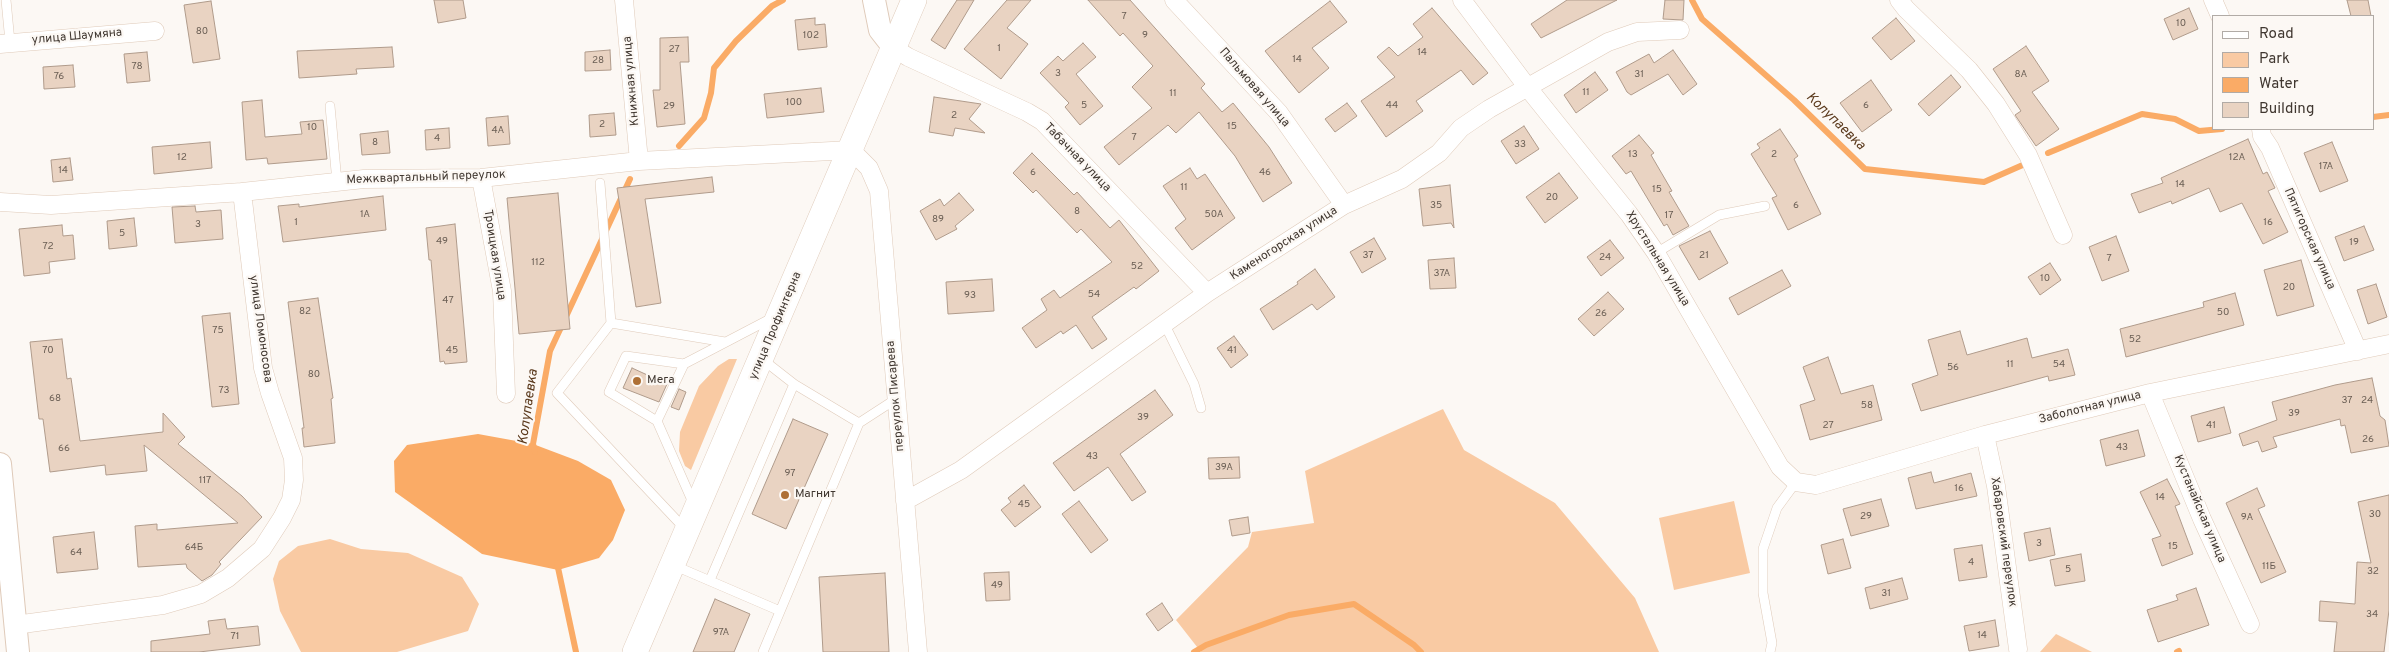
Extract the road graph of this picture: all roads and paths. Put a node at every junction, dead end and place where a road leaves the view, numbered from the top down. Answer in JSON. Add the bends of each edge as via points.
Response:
{"nodes":[{"id":1,"x":6,"y":0,"type":"edge"},
{"id":2,"x":624,"y":0,"type":"edge"},
{"id":3,"x":874,"y":0,"type":"edge"},
{"id":4,"x":914,"y":0,"type":"edge"},
{"id":5,"x":1174,"y":0,"type":"edge"},
{"id":6,"x":1462,"y":0,"type":"edge"},
{"id":7,"x":1899,"y":0,"type":"edge"},
{"id":8,"x":2212,"y":0,"type":"edge"},
{"id":9,"x":2220,"y":15,"type":"edge"},
{"id":10,"x":155,"y":30,"type":"dead end"},
{"id":11,"x":1680,"y":30,"type":"dead end"},
{"id":12,"x":5,"y":43,"type":"edge"},
{"id":13,"x":894,"y":48,"type":"junction"},
{"id":14,"x":1528,"y":88,"type":"junction"},
{"id":15,"x":330,"y":106,"type":"dead end"},
{"id":16,"x":2261,"y":130,"type":"edge"},
{"id":17,"x":851,"y":150,"type":"junction"},
{"id":18,"x":639,"y":161,"type":"junction"},
{"id":19,"x":481,"y":178,"type":"junction"},
{"id":20,"x":337,"y":182,"type":"junction"},
{"id":21,"x":600,"y":183,"type":"dead end"},
{"id":22,"x":242,"y":192,"type":"junction"},
{"id":23,"x":0,"y":202,"type":"edge"},
{"id":24,"x":1344,"y":205,"type":"junction"},
{"id":25,"x":1765,"y":206,"type":"dead end"},
{"id":26,"x":2062,"y":235,"type":"dead end"},
{"id":27,"x":1656,"y":253,"type":"junction"},
{"id":28,"x":1207,"y":293,"type":"junction"},
{"id":29,"x":781,"y":313,"type":"junction"},
{"id":30,"x":611,"y":323,"type":"junction"},
{"id":31,"x":1164,"y":324,"type":"junction"},
{"id":32,"x":726,"y":342,"type":"junction"},
{"id":33,"x":2389,"y":344,"type":"edge"},
{"id":34,"x":2358,"y":350,"type":"junction"},
{"id":35,"x":762,"y":359,"type":"junction"},
{"id":36,"x":684,"y":364,"type":"junction"},
{"id":37,"x":794,"y":384,"type":"junction"},
{"id":38,"x":2150,"y":393,"type":"junction"},
{"id":39,"x":506,"y":394,"type":"dead end"},
{"id":40,"x":896,"y":400,"type":"junction"},
{"id":41,"x":1201,"y":408,"type":"dead end"},
{"id":42,"x":657,"y":421,"type":"junction"},
{"id":43,"x":858,"y":423,"type":"junction"},
{"id":44,"x":1984,"y":435,"type":"junction"},
{"id":45,"x":0,"y":464,"type":"edge"},
{"id":46,"x":1796,"y":482,"type":"junction"},
{"id":47,"x":905,"y":501,"type":"junction"},
{"id":48,"x":692,"y":521,"type":"junction"},
{"id":49,"x":673,"y":565,"type":"junction"},
{"id":50,"x":710,"y":580,"type":"junction"},
{"id":51,"x":780,"y":611,"type":"junction"},
{"id":52,"x":2250,"y":624,"type":"dead end"},
{"id":53,"x":15,"y":625,"type":"junction"},
{"id":54,"x":2018,"y":649,"type":"dead end"},
{"id":55,"x":18,"y":652,"type":"edge"},
{"id":56,"x":636,"y":652,"type":"edge"},
{"id":57,"x":763,"y":652,"type":"edge"},
{"id":58,"x":918,"y":652,"type":"edge"},
{"id":59,"x":1770,"y":652,"type":"edge"}],
"edges":[{"from":1,"to":12,"type":"lane"},
{"from":2,"to":18,"type":"street","name":"Книжная улица"},
{"from":3,"to":13,"type":"street","via":[[880,30]]},
{"from":4,"to":13,"type":"main road","name":"улица Профинтерна"},
{"from":5,"to":24,"type":"street","name":"Пальмовая улица","via":[[1279,113]]},
{"from":6,"to":14,"type":"street","name":"Хрустальная улица"},
{"from":7,"to":26,"type":"street","via":[[1969,70],[1996,104],[2028,155]]},
{"from":8,"to":9,"type":"street"},
{"from":10,"to":12,"type":"street","name":"улица Шаумяна"},
{"from":11,"to":14,"type":"street","name":"Каменогорская улица","via":[[1637,32],[1608,42]]},
{"from":13,"to":17,"type":"main road","name":"улица Профинтерна"},
{"from":13,"to":28,"type":"street","name":"Табачная улица","via":[[1042,121]]},
{"from":14,"to":24,"type":"street","name":"Каменогорская улица","via":[[1461,128],[1438,153],[1402,179]]},
{"from":14,"to":27,"type":"street","name":"Хрустальная улица","via":[[1630,214]]},
{"from":15,"to":20,"type":"lane"},
{"from":16,"to":34,"type":"street","name":"Пятигорская улица"},
{"from":17,"to":18,"type":"street","name":"Межквартальный переулок"},
{"from":17,"to":29,"type":"main road","name":"улица Профинтерна"},
{"from":17,"to":40,"type":"street","name":"переулок Писарева","via":[[869,168],[879,191]]},
{"from":18,"to":19,"type":"street","name":"Межквартальный переулок"},
{"from":19,"to":20,"type":"street","name":"Межквартальный переулок"},
{"from":19,"to":39,"type":"street","name":"Троицкая улица","via":[[502,291]]},
{"from":20,"to":22,"type":"street","name":"Межквартальный переулок"},
{"from":21,"to":30,"type":"lane"},
{"from":22,"to":23,"type":"street","name":"Межквартальный переулок","via":[[51,205]]},
{"from":22,"to":53,"type":"street","name":"улица Ломоносова","via":[[263,368],[293,458],[292,493],[285,512],[262,549],[228,578],[201,594],[163,605]]},
{"from":24,"to":28,"type":"street","name":"Каменогорская улица"},
{"from":25,"to":27,"type":"lane","via":[[1719,216]]},
{"from":27,"to":46,"type":"street","name":"Хрустальная улица","via":[[1780,467]]},
{"from":28,"to":31,"type":"street","name":"Каменогорская улица"},
{"from":29,"to":32,"type":"lane"},
{"from":29,"to":35,"type":"main road","name":"улица Профинтерна"},
{"from":30,"to":32,"type":"lane"},
{"from":30,"to":48,"type":"lane","via":[[557,394]]},
{"from":31,"to":41,"type":"lane","via":[[1194,384]]},
{"from":31,"to":47,"type":"street","name":"Каменогорская улица","via":[[961,470]]},
{"from":32,"to":36,"type":"lane"},
{"from":33,"to":34,"type":"street","name":"Заболотная улица"},
{"from":34,"to":38,"type":"street","name":"Заболотная улица"},
{"from":35,"to":37,"type":"lane"},
{"from":35,"to":48,"type":"main road","name":"улица Профинтерна"},
{"from":36,"to":42,"type":"lane"},
{"from":36,"to":42,"type":"lane","via":[[626,356],[609,392]]},
{"from":37,"to":43,"type":"lane"},
{"from":37,"to":50,"type":"lane"},
{"from":38,"to":44,"type":"street","name":"Заболотная улица"},
{"from":38,"to":52,"type":"street","name":"Кустанайская улица"},
{"from":40,"to":43,"type":"lane"},
{"from":40,"to":47,"type":"street","name":"переулок Писарева"},
{"from":42,"to":48,"type":"lane"},
{"from":43,"to":51,"type":"lane"},
{"from":44,"to":46,"type":"street","name":"Заболотная улица","via":[[1816,485]]},
{"from":44,"to":54,"type":"street","name":"Хабаровский переулок","via":[[1996,486]]},
{"from":45,"to":53,"type":"street"},
{"from":46,"to":59,"type":"lane","via":[[1777,508],[1763,549],[1763,593],[1772,643]]},
{"from":47,"to":58,"type":"street","name":"переулок Писарева"},
{"from":48,"to":49,"type":"main road","name":"улица Профинтерна"},
{"from":49,"to":50,"type":"lane"},
{"from":49,"to":56,"type":"main road","name":"улица Профинтерна"},
{"from":50,"to":51,"type":"lane"},
{"from":51,"to":57,"type":"lane"},
{"from":53,"to":55,"type":"street"}]}
